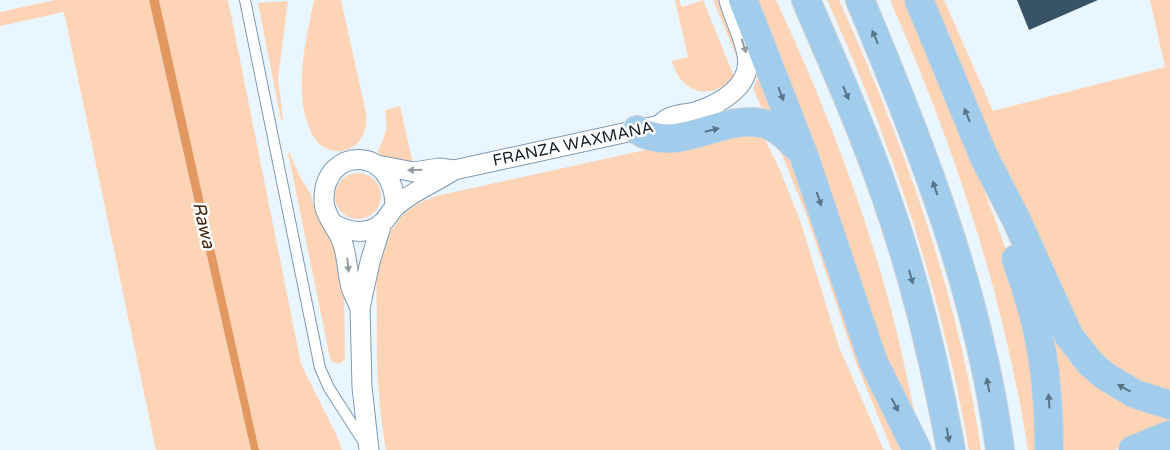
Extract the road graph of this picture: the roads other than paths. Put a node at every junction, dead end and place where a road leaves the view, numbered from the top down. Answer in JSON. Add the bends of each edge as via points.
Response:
{"nodes":[{"id":1,"x":244,"y":0,"type":"edge"},
{"id":2,"x":729,"y":0,"type":"edge"},
{"id":3,"x":743,"y":0,"type":"edge"},
{"id":4,"x":806,"y":0,"type":"edge"},
{"id":5,"x":860,"y":0,"type":"edge"},
{"id":6,"x":919,"y":0,"type":"edge"},
{"id":7,"x":637,"y":130,"type":"junction"},
{"id":8,"x":803,"y":153,"type":"junction"},
{"id":9,"x":985,"y":160,"type":"junction"},
{"id":10,"x":377,"y":165,"type":"junction"},
{"id":11,"x":454,"y":170,"type":"junction"},
{"id":12,"x":395,"y":207,"type":"junction"},
{"id":13,"x":382,"y":223,"type":"junction"},
{"id":14,"x":334,"y":224,"type":"junction"},
{"id":15,"x":360,"y":308,"type":"junction"},
{"id":16,"x":1170,"y":404,"type":"edge"},
{"id":17,"x":1170,"y":436,"type":"edge"},
{"id":18,"x":369,"y":450,"type":"edge"},
{"id":19,"x":916,"y":450,"type":"edge"},
{"id":20,"x":951,"y":450,"type":"edge"},
{"id":21,"x":1000,"y":450,"type":"edge"},
{"id":22,"x":1049,"y":450,"type":"edge"},
{"id":23,"x":1133,"y":450,"type":"edge"}],
"edges":[{"from":1,"to":18,"type":"lane","via":[[320,368],[329,388]]},
{"from":2,"to":7,"type":"street","name":"FRANZA WAXMANA","one_way":true,"via":[[748,57],[748,70],[742,81],[732,94],[710,106]]},
{"from":3,"to":8,"type":"main road","one_way":true},
{"from":4,"to":20,"type":"main road","one_way":true,"via":[[847,95],[897,230],[934,366]]},
{"from":21,"to":5,"type":"main road","one_way":true,"via":[[984,364],[951,234]]},
{"from":9,"to":6,"type":"main road","one_way":true},
{"from":7,"to":8,"type":"main road","one_way":true,"via":[[650,138],[664,140],[745,122],[762,123],[785,136]]},
{"from":7,"to":11,"type":"street","name":"FRANZA WAXMANA"},
{"from":8,"to":19,"type":"main road","one_way":true,"via":[[873,361]]},
{"from":16,"to":9,"type":"main road","one_way":true,"via":[[1135,394],[1119,385],[1090,363],[1079,350],[1061,320],[1016,219]]},
{"from":22,"to":9,"type":"main road","one_way":true,"via":[[1049,407],[1042,342]]},
{"from":11,"to":10,"type":"street","one_way":true,"via":[[439,168],[414,172]]},
{"from":10,"to":12,"type":"street","via":[[390,179]]},
{"from":10,"to":14,"type":"street","via":[[365,160],[352,160],[333,171],[326,182],[323,201]]},
{"from":11,"to":12,"type":"street"},
{"from":12,"to":13,"type":"street"},
{"from":13,"to":14,"type":"street","via":[[360,232]]},
{"from":13,"to":15,"type":"street"},
{"from":14,"to":15,"type":"street","one_way":true,"via":[[348,258],[350,284]]},
{"from":15,"to":18,"type":"street","via":[[362,387]]},
{"from":17,"to":23,"type":"main road"}]}
